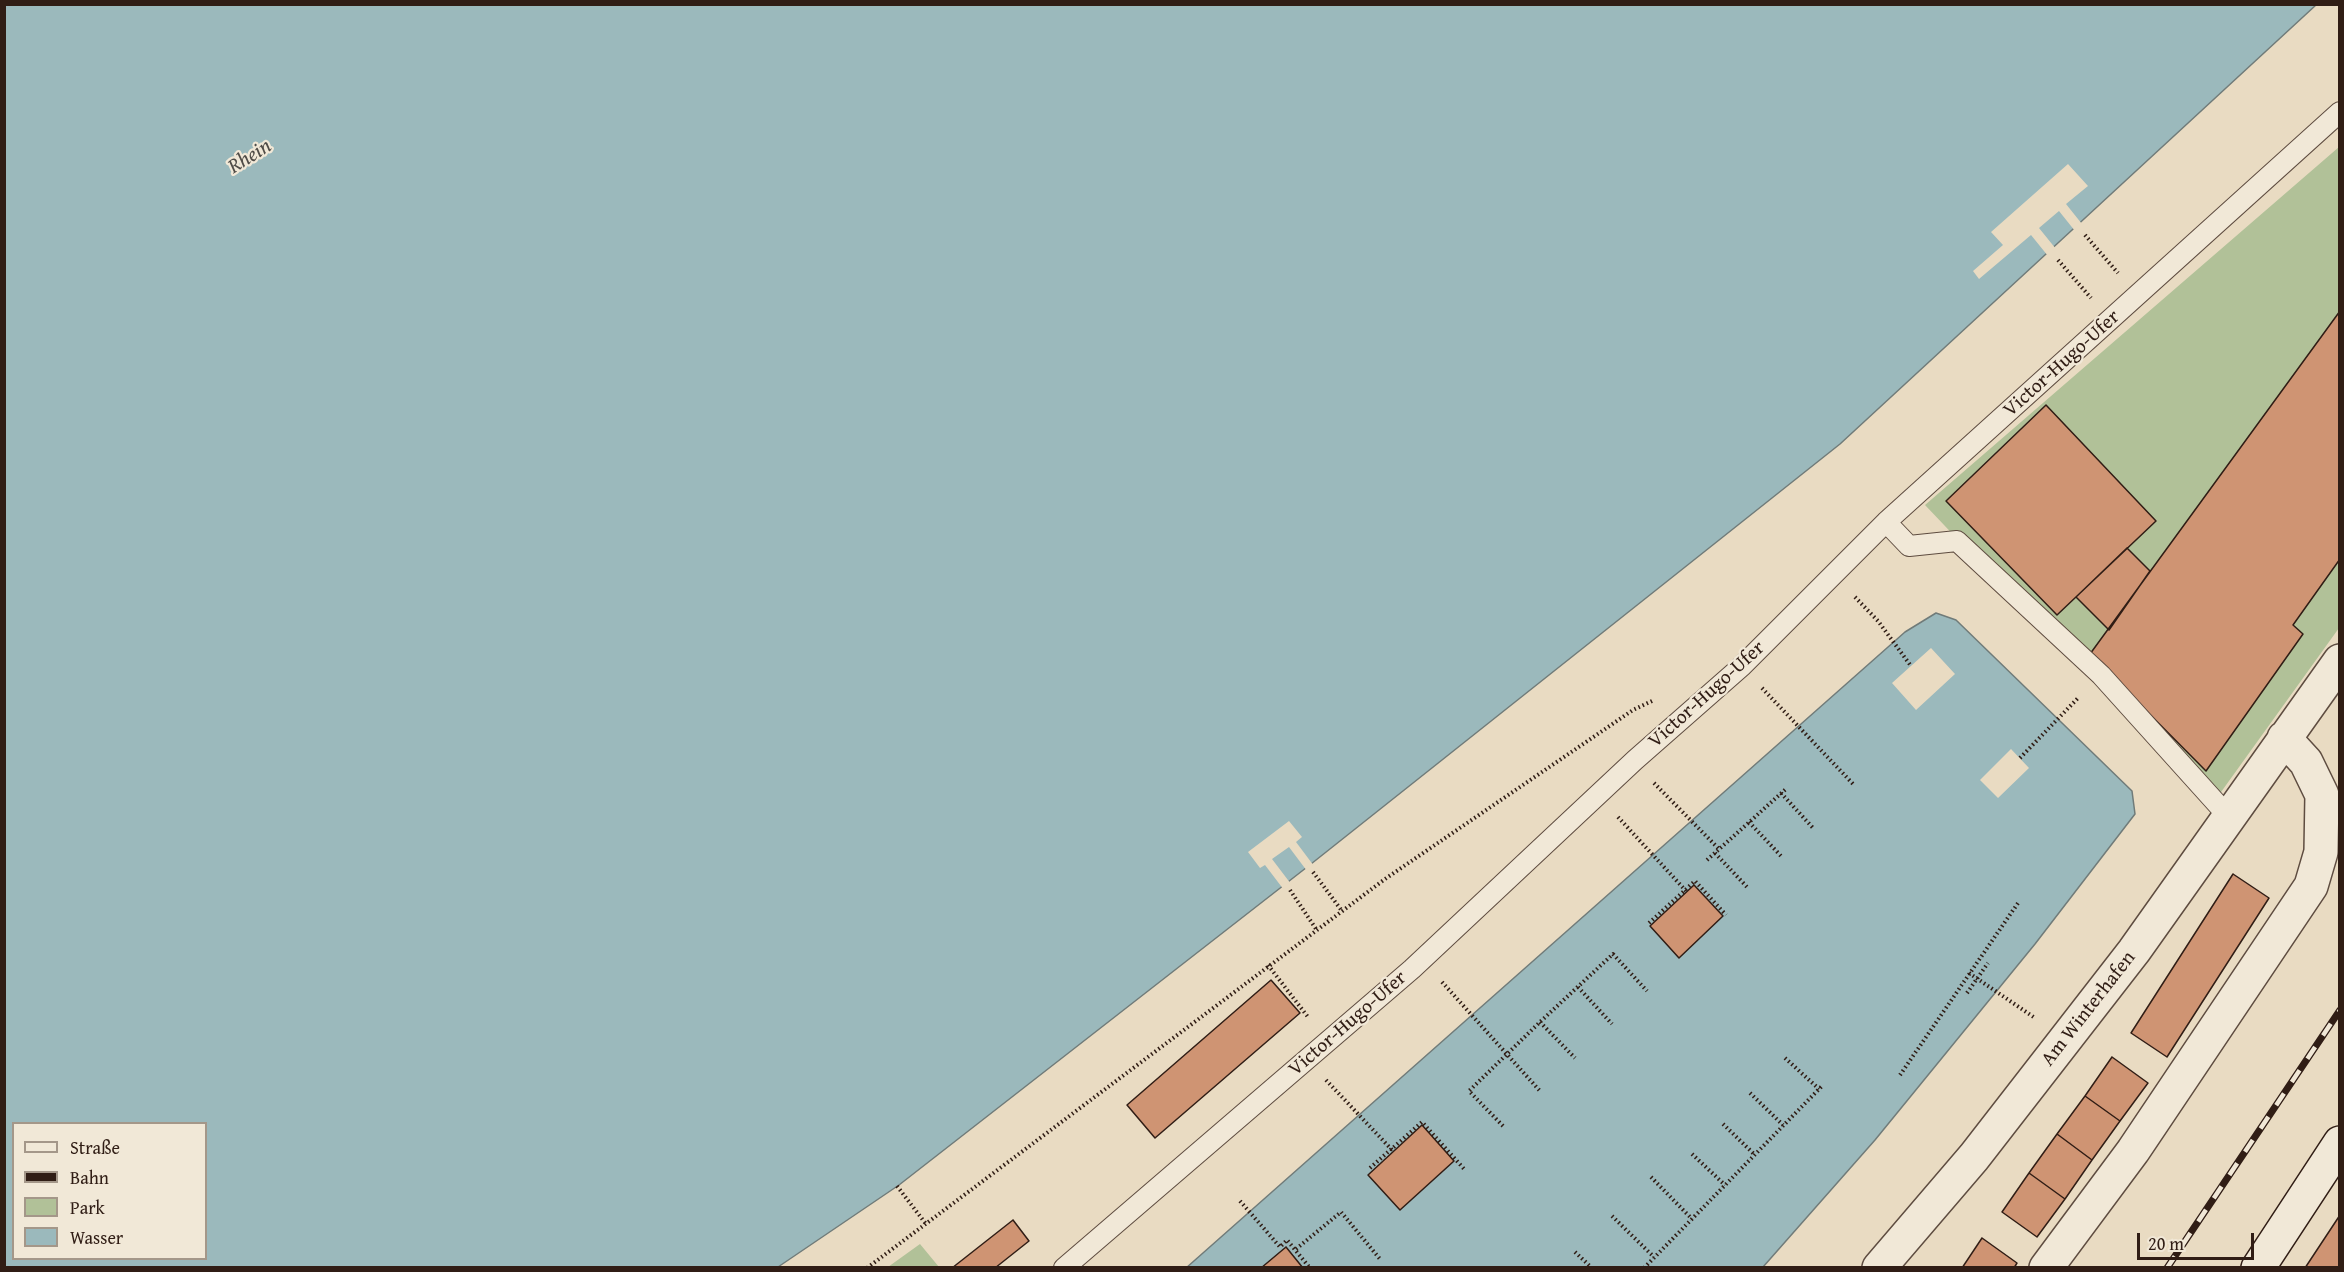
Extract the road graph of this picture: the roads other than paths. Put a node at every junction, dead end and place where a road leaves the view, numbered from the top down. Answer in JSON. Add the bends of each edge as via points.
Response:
{"nodes":[{"id":1,"x":2340,"y":112,"type":"edge"},
{"id":2,"x":1886,"y":522,"type":"junction"},
{"id":3,"x":2340,"y":661,"type":"edge"},
{"id":4,"x":2284,"y":738,"type":"junction"},
{"id":5,"x":2228,"y":816,"type":"junction"},
{"id":6,"x":2340,"y":1143,"type":"edge"},
{"id":7,"x":1064,"y":1268,"type":"edge"},
{"id":8,"x":1879,"y":1268,"type":"edge"},
{"id":9,"x":2046,"y":1268,"type":"edge"},
{"id":10,"x":2258,"y":1268,"type":"edge"}],
"edges":[{"from":1,"to":2,"type":"lane","name":"Victor-Hugo-Ufer"},
{"from":2,"to":5,"type":"lane","via":[[1909,546],[1957,541],[2101,675]]},
{"from":2,"to":7,"type":"lane","name":"Victor-Hugo-Ufer","via":[[1702,702],[1412,969]]},
{"from":3,"to":4,"type":"street","name":"Am Winterhafen"},
{"from":4,"to":5,"type":"street","name":"Am Winterhafen"},
{"from":4,"to":9,"type":"street","via":[[2306,762],[2322,795],[2321,852],[2311,886],[2133,1151]]},
{"from":5,"to":8,"type":"street","name":"Am Winterhafen","via":[[2134,951],[1974,1157]]},
{"from":6,"to":10,"type":"street"}]}
